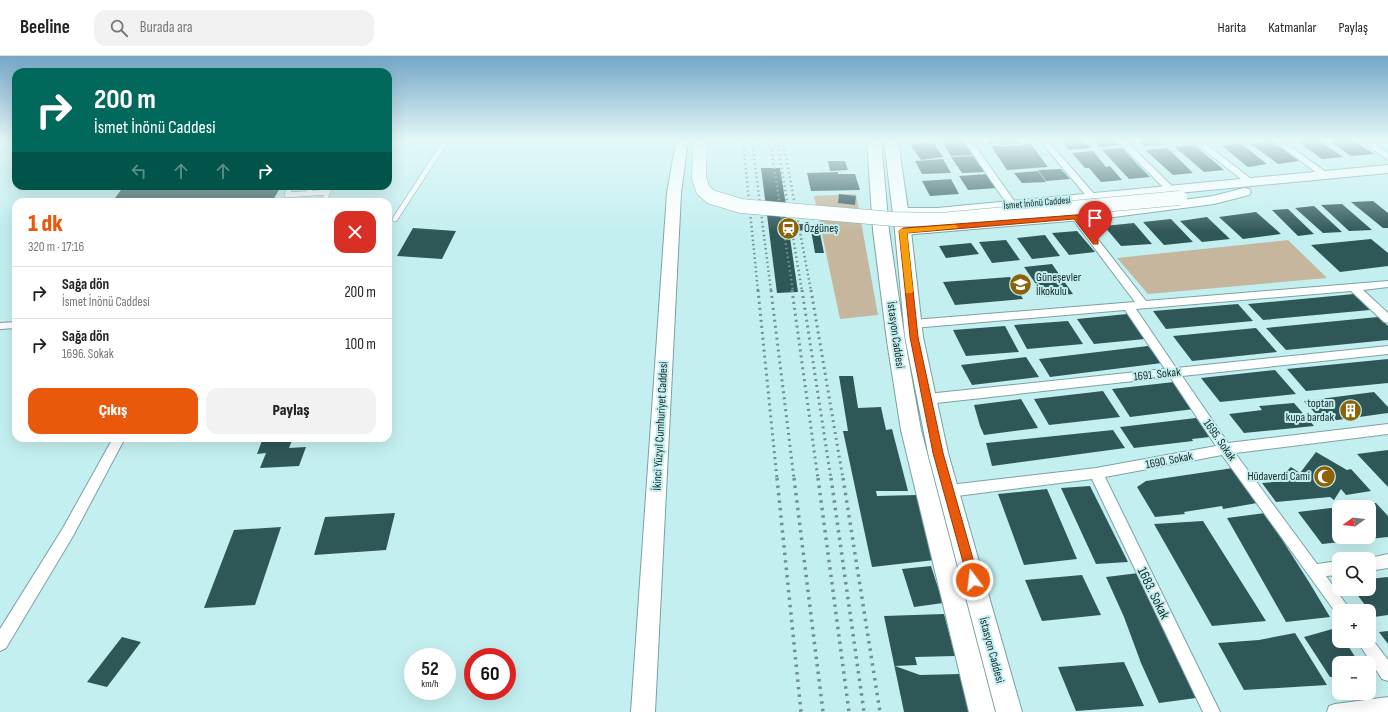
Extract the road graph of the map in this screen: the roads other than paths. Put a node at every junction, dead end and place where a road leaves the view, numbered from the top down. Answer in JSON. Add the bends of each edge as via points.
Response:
{"nodes":[{"id":1,"x":426,"y":172,"type":"edge"},
{"id":2,"x":677,"y":172,"type":"edge"},
{"id":3,"x":699,"y":172,"type":"edge"},
{"id":4,"x":876,"y":172,"type":"edge"},
{"id":5,"x":895,"y":172,"type":"edge"},
{"id":6,"x":989,"y":172,"type":"edge"},
{"id":7,"x":1070,"y":172,"type":"edge"},
{"id":8,"x":1153,"y":172,"type":"edge"},
{"id":9,"x":1230,"y":172,"type":"edge"},
{"id":10,"x":1320,"y":172,"type":"edge"},
{"id":11,"x":1361,"y":172,"type":"edge"},
{"id":12,"x":1325,"y":175,"type":"junction"},
{"id":13,"x":1388,"y":179,"type":"edge"},
{"id":14,"x":1247,"y":187,"type":"junction"},
{"id":15,"x":289,"y":190,"type":"edge"},
{"id":16,"x":310,"y":190,"type":"edge"},
{"id":17,"x":328,"y":192,"type":"joint"},
{"id":18,"x":308,"y":194,"type":"junction"},
{"id":19,"x":1176,"y":194,"type":"junction"},
{"id":20,"x":1092,"y":197,"type":"junction"},
{"id":21,"x":326,"y":198,"type":"edge"},
{"id":22,"x":1012,"y":205,"type":"junction"},
{"id":23,"x":1076,"y":217,"type":"junction"},
{"id":24,"x":395,"y":219,"type":"dead end"},
{"id":25,"x":880,"y":220,"type":"junction"},
{"id":26,"x":902,"y":221,"type":"junction"},
{"id":27,"x":1388,"y":284,"type":"edge"},
{"id":28,"x":1354,"y":287,"type":"junction"},
{"id":29,"x":1143,"y":305,"type":"junction"},
{"id":30,"x":1128,"y":306,"type":"junction"},
{"id":31,"x":1388,"y":319,"type":"edge"},
{"id":32,"x":913,"y":324,"type":"junction"},
{"id":33,"x":12,"y":325,"type":"edge"},
{"id":34,"x":0,"y":326,"type":"edge"},
{"id":35,"x":1388,"y":350,"type":"edge"},
{"id":36,"x":1173,"y":372,"type":"junction"},
{"id":37,"x":927,"y":399,"type":"junction"},
{"id":38,"x":1388,"y":429,"type":"edge"},
{"id":39,"x":117,"y":442,"type":"edge"},
{"id":40,"x":1225,"y":449,"type":"junction"},
{"id":41,"x":1096,"y":473,"type":"junction"},
{"id":42,"x":949,"y":491,"type":"junction"},
{"id":43,"x":1388,"y":561,"type":"edge"},
{"id":44,"x":1376,"y":563,"type":"edge"},
{"id":45,"x":1332,"y":569,"type":"edge"},
{"id":46,"x":1314,"y":571,"type":"junction"},
{"id":47,"x":1338,"y":604,"type":"edge"},
{"id":48,"x":0,"y":643,"type":"edge"},
{"id":49,"x":1369,"y":648,"type":"edge"},
{"id":50,"x":1388,"y":674,"type":"edge"},
{"id":51,"x":1388,"y":705,"type":"edge"},
{"id":52,"x":643,"y":712,"type":"edge"},
{"id":53,"x":982,"y":712,"type":"edge"},
{"id":54,"x":1009,"y":712,"type":"edge"},
{"id":55,"x":1212,"y":712,"type":"edge"},
{"id":56,"x":1335,"y":712,"type":"edge"}],
"edges":[{"from":1,"to":24,"type":"lane"},
{"from":2,"to":52,"type":"main road","name":"İkinci Yüzyıl Cumhuriyet Caddesi"},
{"from":3,"to":19,"type":"main road","bridge":true,"via":[[703,190],[711,197],[741,206],[893,219],[940,220]]},
{"from":4,"to":25,"type":"main road","name":"İstasyon Caddesi"},
{"from":5,"to":26,"type":"main road","name":"İstasyon Caddesi"},
{"from":6,"to":22,"type":"street"},
{"from":7,"to":20,"type":"street"},
{"from":8,"to":19,"type":"street"},
{"from":9,"to":14,"type":"street"},
{"from":10,"to":12,"type":"street"},
{"from":11,"to":12,"type":"main road","name":"İsmet İnönü Caddesi"},
{"from":12,"to":14,"type":"main road","name":"İsmet İnönü Caddesi"},
{"from":13,"to":14,"type":"main road","name":"İsmet İnönü Caddesi"},
{"from":14,"to":19,"type":"main road","name":"İsmet İnönü Caddesi"},
{"from":14,"to":23,"type":"main road","name":"İsmet İnönü Caddesi","via":[[1214,200]]},
{"from":15,"to":18,"type":"lane","via":[[287,195]]},
{"from":16,"to":18,"type":"lane"},
{"from":17,"to":18,"type":"lane"},
{"from":17,"to":21,"type":"lane"},
{"from":19,"to":20,"type":"main road","name":"İsmet İnönü Caddesi"},
{"from":20,"to":22,"type":"main road","name":"İsmet İnönü Caddesi"},
{"from":22,"to":26,"type":"main road","name":"İsmet İnönü Caddesi","via":[[937,212]]},
{"from":23,"to":26,"type":"main road","name":"İsmet İnönü Caddesi"},
{"from":23,"to":29,"type":"street"},
{"from":25,"to":26,"type":"main road"},
{"from":25,"to":53,"type":"main road","name":"İstasyon Caddesi","via":[[911,430]]},
{"from":26,"to":32,"type":"main road","name":"İstasyon Caddesi"},
{"from":27,"to":28,"type":"street"},
{"from":28,"to":29,"type":"street"},
{"from":28,"to":31,"type":"street"},
{"from":29,"to":30,"type":"street"},
{"from":30,"to":32,"type":"street"},
{"from":30,"to":36,"type":"street","name":"1695. Sokak"},
{"from":32,"to":37,"type":"main road","name":"İstasyon Caddesi"},
{"from":33,"to":34,"type":"lane"},
{"from":35,"to":36,"type":"street","name":"1691. Sokak"},
{"from":36,"to":37,"type":"street","name":"1691. Sokak"},
{"from":36,"to":40,"type":"street","name":"1695. Sokak"},
{"from":37,"to":42,"type":"main road","name":"İstasyon Caddesi"},
{"from":38,"to":40,"type":"street","name":"1690. Sokak"},
{"from":39,"to":48,"type":"street","via":[[68,532]]},
{"from":40,"to":41,"type":"street","name":"1690. Sokak"},
{"from":40,"to":46,"type":"street","name":"1695. Sokak"},
{"from":41,"to":42,"type":"street","name":"1690. Sokak"},
{"from":41,"to":55,"type":"street","name":"1683. Sokak"},
{"from":42,"to":54,"type":"main road","name":"İstasyon Caddesi"},
{"from":43,"to":44,"type":"street"},
{"from":45,"to":46,"type":"street"},
{"from":46,"to":47,"type":"street","name":"1695. Sokak"},
{"from":49,"to":50,"type":"street"},
{"from":51,"to":56,"type":"street"}]}
